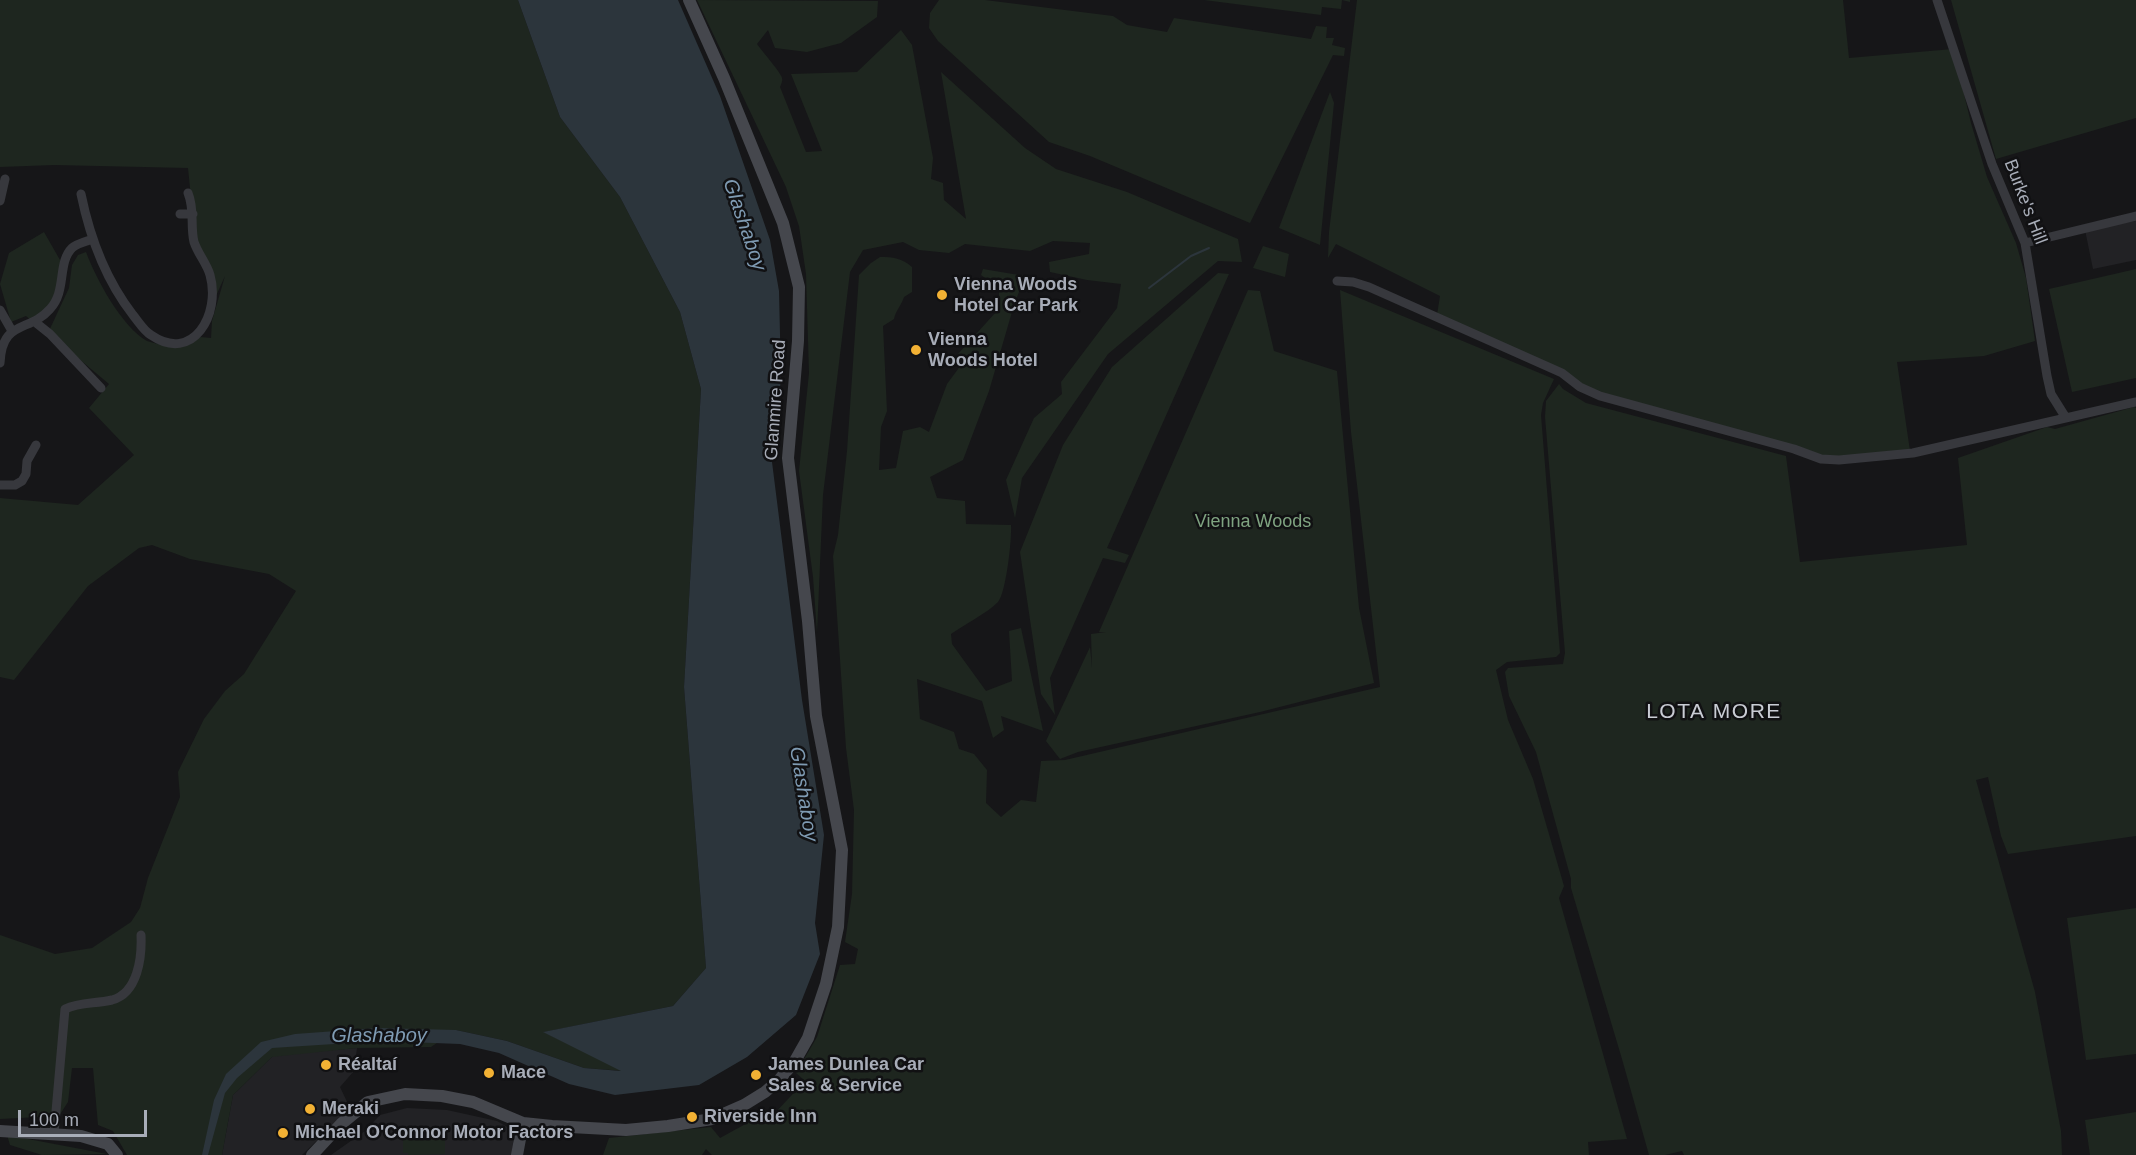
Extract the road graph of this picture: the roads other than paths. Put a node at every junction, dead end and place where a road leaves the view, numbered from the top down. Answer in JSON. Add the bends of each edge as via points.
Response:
{"nodes":[{"id":1,"x":688,"y":0,"type":"edge"},
{"id":2,"x":1937,"y":0,"type":"edge"},
{"id":3,"x":4,"y":179,"type":"dead end"},
{"id":4,"x":81,"y":194,"type":"dead end"},
{"id":5,"x":189,"y":194,"type":"dead end"},
{"id":6,"x":0,"y":201,"type":"edge"},
{"id":7,"x":180,"y":214,"type":"dead end"},
{"id":8,"x":193,"y":214,"type":"junction"},
{"id":9,"x":2136,"y":216,"type":"edge"},
{"id":10,"x":93,"y":239,"type":"junction"},
{"id":11,"x":2025,"y":243,"type":"junction"},
{"id":12,"x":1337,"y":280,"type":"dead end"},
{"id":13,"x":0,"y":310,"type":"edge"},
{"id":14,"x":35,"y":322,"type":"junction"},
{"id":15,"x":12,"y":331,"type":"junction"},
{"id":16,"x":0,"y":363,"type":"edge"},
{"id":17,"x":101,"y":388,"type":"dead end"},
{"id":18,"x":2136,"y":402,"type":"edge"},
{"id":19,"x":2066,"y":418,"type":"junction"},
{"id":20,"x":36,"y":446,"type":"dead end"},
{"id":21,"x":0,"y":485,"type":"edge"},
{"id":22,"x":141,"y":935,"type":"dead end"},
{"id":23,"x":523,"y":1123,"type":"junction"},
{"id":24,"x":0,"y":1131,"type":"edge"},
{"id":25,"x":54,"y":1134,"type":"junction"},
{"id":26,"x":117,"y":1155,"type":"edge"},
{"id":27,"x":312,"y":1155,"type":"edge"},
{"id":28,"x":517,"y":1155,"type":"edge"}],
"edges":[{"from":1,"to":23,"type":"main road","name":"Glanmire Road","via":[[783,223],[799,287],[788,458],[816,716],[842,850],[838,927],[826,984],[808,1038],[795,1061],[765,1092],[712,1119],[668,1126],[626,1130]]},
{"from":2,"to":11,"type":"street","name":"Burke's Hill","via":[[1992,164]]},
{"from":3,"to":6,"type":"street"},
{"from":4,"to":10,"type":"street"},
{"from":5,"to":8,"type":"street"},
{"from":7,"to":8,"type":"street"},
{"from":8,"to":10,"type":"street","via":[[196,247],[210,274],[212,312],[200,332],[177,344],[161,341],[144,328],[112,284]]},
{"from":9,"to":11,"type":"street"},
{"from":10,"to":14,"type":"street","via":[[72,247],[66,257],[58,297]]},
{"from":11,"to":19,"type":"street","name":"Burke's Hill","via":[[2051,394]]},
{"from":12,"to":19,"type":"street","via":[[1370,287],[1562,373],[1600,396],[1821,459],[1920,452]]},
{"from":13,"to":15,"type":"street"},
{"from":14,"to":15,"type":"street"},
{"from":14,"to":17,"type":"street"},
{"from":15,"to":16,"type":"street","via":[[0,349]]},
{"from":18,"to":19,"type":"street"},
{"from":20,"to":21,"type":"street","via":[[22,481]]},
{"from":22,"to":25,"type":"street","via":[[140,960],[127,992],[113,1000],[65,1009]]},
{"from":23,"to":27,"type":"main road","name":"Glanmire Road","via":[[473,1102],[405,1094],[368,1102]]},
{"from":23,"to":28,"type":"main road"},
{"from":24,"to":25,"type":"main road"},
{"from":25,"to":26,"type":"main road","via":[[108,1144]]}]}
